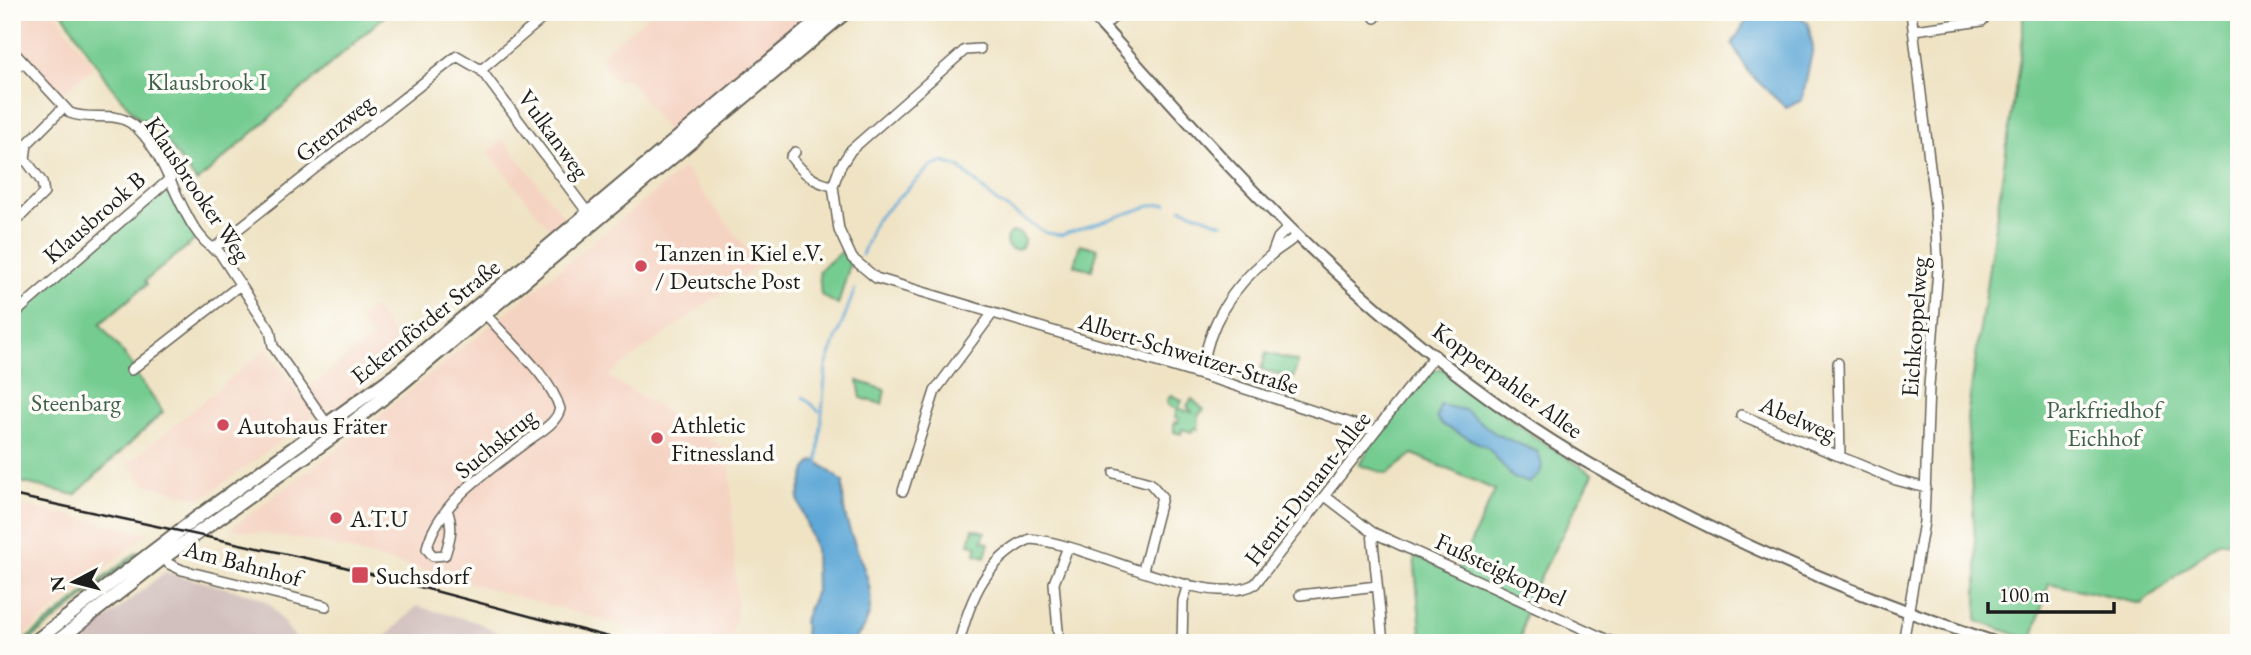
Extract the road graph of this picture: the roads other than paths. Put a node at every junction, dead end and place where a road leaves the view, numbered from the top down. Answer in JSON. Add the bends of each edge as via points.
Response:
{"nodes":[{"id":1,"x":550,"y":12,"type":"edge"},
{"id":2,"x":828,"y":12,"type":"edge"},
{"id":3,"x":846,"y":12,"type":"edge"},
{"id":4,"x":1090,"y":12,"type":"edge"},
{"id":5,"x":1119,"y":12,"type":"edge"},
{"id":6,"x":1911,"y":12,"type":"edge"},
{"id":7,"x":1989,"y":12,"type":"edge"},
{"id":8,"x":1103,"y":27,"type":"junction"},
{"id":9,"x":1914,"y":30,"type":"junction"},
{"id":10,"x":980,"y":49,"type":"dead end"},
{"id":11,"x":12,"y":50,"type":"edge"},
{"id":12,"x":23,"y":62,"type":"junction"},
{"id":13,"x":481,"y":70,"type":"junction"},
{"id":14,"x":12,"y":71,"type":"edge"},
{"id":15,"x":64,"y":107,"type":"junction"},
{"id":16,"x":716,"y":111,"type":"junction"},
{"id":17,"x":795,"y":152,"type":"dead end"},
{"id":18,"x":171,"y":178,"type":"junction"},
{"id":19,"x":833,"y":186,"type":"junction"},
{"id":20,"x":592,"y":217,"type":"junction"},
{"id":21,"x":12,"y":225,"type":"edge"},
{"id":22,"x":1293,"y":231,"type":"junction"},
{"id":23,"x":214,"y":249,"type":"junction"},
{"id":24,"x":240,"y":285,"type":"junction"},
{"id":25,"x":482,"y":310,"type":"junction"},
{"id":26,"x":992,"y":314,"type":"junction"},
{"id":27,"x":12,"y":316,"type":"edge"},
{"id":28,"x":1435,"y":355,"type":"junction"},
{"id":29,"x":1838,"y":362,"type":"dead end"},
{"id":30,"x":131,"y":370,"type":"dead end"},
{"id":31,"x":1201,"y":375,"type":"junction"},
{"id":32,"x":1741,"y":415,"type":"dead end"},
{"id":33,"x":331,"y":430,"type":"junction"},
{"id":34,"x":1375,"y":431,"type":"junction"},
{"id":35,"x":1840,"y":457,"type":"junction"},
{"id":36,"x":1114,"y":473,"type":"dead end"},
{"id":37,"x":1926,"y":488,"type":"junction"},
{"id":38,"x":903,"y":491,"type":"dead end"},
{"id":39,"x":1325,"y":496,"type":"junction"},
{"id":40,"x":447,"y":510,"type":"junction"},
{"id":41,"x":1372,"y":532,"type":"junction"},
{"id":42,"x":1068,"y":547,"type":"junction"},
{"id":43,"x":159,"y":553,"type":"junction"},
{"id":44,"x":1143,"y":570,"type":"junction"},
{"id":45,"x":1188,"y":584,"type":"junction"},
{"id":46,"x":1377,"y":586,"type":"junction"},
{"id":47,"x":1300,"y":595,"type":"dead end"},
{"id":48,"x":326,"y":606,"type":"dead end"},
{"id":49,"x":1908,"y":612,"type":"junction"},
{"id":50,"x":33,"y":643,"type":"edge"},
{"id":51,"x":54,"y":643,"type":"edge"},
{"id":52,"x":959,"y":643,"type":"edge"},
{"id":53,"x":1059,"y":643,"type":"edge"},
{"id":54,"x":1182,"y":643,"type":"edge"},
{"id":55,"x":1383,"y":643,"type":"edge"},
{"id":56,"x":1614,"y":643,"type":"edge"},
{"id":57,"x":1903,"y":643,"type":"edge"},
{"id":58,"x":1997,"y":643,"type":"edge"}],
"edges":[{"from":1,"to":13,"type":"street"},
{"from":2,"to":16,"type":"main road","name":"Eckernförder Straße"},
{"from":3,"to":16,"type":"main road","name":"Eckernförder Straße"},
{"from":4,"to":8,"type":"street","name":"Kopperpahler Allee"},
{"from":5,"to":8,"type":"street"},
{"from":6,"to":9,"type":"street","name":"Eichkoppelweg"},
{"from":7,"to":9,"type":"street","via":[[1982,21]]},
{"from":8,"to":22,"type":"street","name":"Kopperpahler Allee"},
{"from":9,"to":37,"type":"street","name":"Eichkoppelweg","via":[[1939,252]]},
{"from":10,"to":19,"type":"street","via":[[965,50],[851,150]]},
{"from":11,"to":12,"type":"street","name":"Klausbrooker Weg"},
{"from":12,"to":14,"type":"street"},
{"from":12,"to":15,"type":"street","name":"Klausbrooker Weg"},
{"from":13,"to":20,"type":"street","name":"Vulkanweg"},
{"from":13,"to":23,"type":"street","name":"Grenzweg","via":[[460,56],[452,58]]},
{"from":15,"to":18,"type":"street","name":"Klausbrooker Weg","via":[[82,118],[110,117],[131,123]]},
{"from":15,"to":21,"type":"street","via":[[27,144],[24,159],[44,193]]},
{"from":16,"to":20,"type":"main road","name":"Eckernförder Straße"},
{"from":17,"to":19,"type":"street","via":[[791,157],[800,169],[818,184]]},
{"from":18,"to":23,"type":"street","name":"Klausbrooker Weg","via":[[175,194]]},
{"from":18,"to":27,"type":"street","name":"Klausbrook B"},
{"from":19,"to":26,"type":"street","name":"Albert-Schweitzer-Straße","via":[[844,243],[852,258],[876,278]]},
{"from":20,"to":25,"type":"main road","name":"Eckernförder Straße"},
{"from":22,"to":28,"type":"street","name":"Kopperpahler Allee"},
{"from":22,"to":31,"type":"street","via":[[1278,238],[1272,254],[1221,308]]},
{"from":23,"to":24,"type":"street","name":"Klausbrooker Weg"},
{"from":24,"to":30,"type":"street"},
{"from":24,"to":33,"type":"street","name":"Klausbrooker Weg","via":[[270,330],[273,346]]},
{"from":25,"to":33,"type":"main road","name":"Eckernförder Straße"},
{"from":25,"to":40,"type":"street","name":"Suchskrug","via":[[558,398],[560,409],[551,423],[480,477]]},
{"from":26,"to":31,"type":"street","name":"Albert-Schweitzer-Straße"},
{"from":26,"to":38,"type":"street","via":[[934,391]]},
{"from":28,"to":34,"type":"street","name":"Henri-Dunant-Allee"},
{"from":28,"to":49,"type":"street","name":"Kopperpahler Allee","via":[[1589,464],[1805,570]]},
{"from":29,"to":35,"type":"street","name":"Abelweg"},
{"from":31,"to":34,"type":"street","name":"Albert-Schweitzer-Straße"},
{"from":32,"to":35,"type":"street","name":"Abelweg"},
{"from":33,"to":43,"type":"main road","name":"Eckernförder Straße"},
{"from":34,"to":39,"type":"street","name":"Henri-Dunant-Allee"},
{"from":35,"to":37,"type":"street","name":"Abelweg"},
{"from":36,"to":44,"type":"street","via":[[1150,483],[1162,497]]},
{"from":37,"to":49,"type":"street","name":"Eichkoppelweg"},
{"from":39,"to":41,"type":"street","name":"Fußsteigkoppel"},
{"from":39,"to":45,"type":"street","name":"Henri-Dunant-Allee","via":[[1255,584],[1230,592]]},
{"from":40,"to":40,"type":"street","name":"Suchskrug","via":[[451,537],[445,555],[433,556],[427,550],[429,538]]},
{"from":41,"to":46,"type":"street"},
{"from":41,"to":56,"type":"street","name":"Fußsteigkoppel"},
{"from":42,"to":44,"type":"street","name":"Henri-Dunant-Allee"},
{"from":42,"to":52,"type":"street","name":"Henri-Dunant-Allee","via":[[1030,539],[1006,554],[975,591]]},
{"from":42,"to":53,"type":"street","via":[[1054,583]]},
{"from":43,"to":48,"type":"street","name":"Am Bahnhof","via":[[183,570]]},
{"from":43,"to":50,"type":"main road","name":"Eckernförder Straße"},
{"from":43,"to":51,"type":"main road","name":"Eckernförder Straße"},
{"from":44,"to":45,"type":"street","name":"Henri-Dunant-Allee"},
{"from":45,"to":54,"type":"street"},
{"from":46,"to":47,"type":"street"},
{"from":46,"to":55,"type":"street"},
{"from":49,"to":57,"type":"street","name":"Eichkoppelweg"},
{"from":49,"to":58,"type":"street","name":"Kopperpahler Allee"}]}
